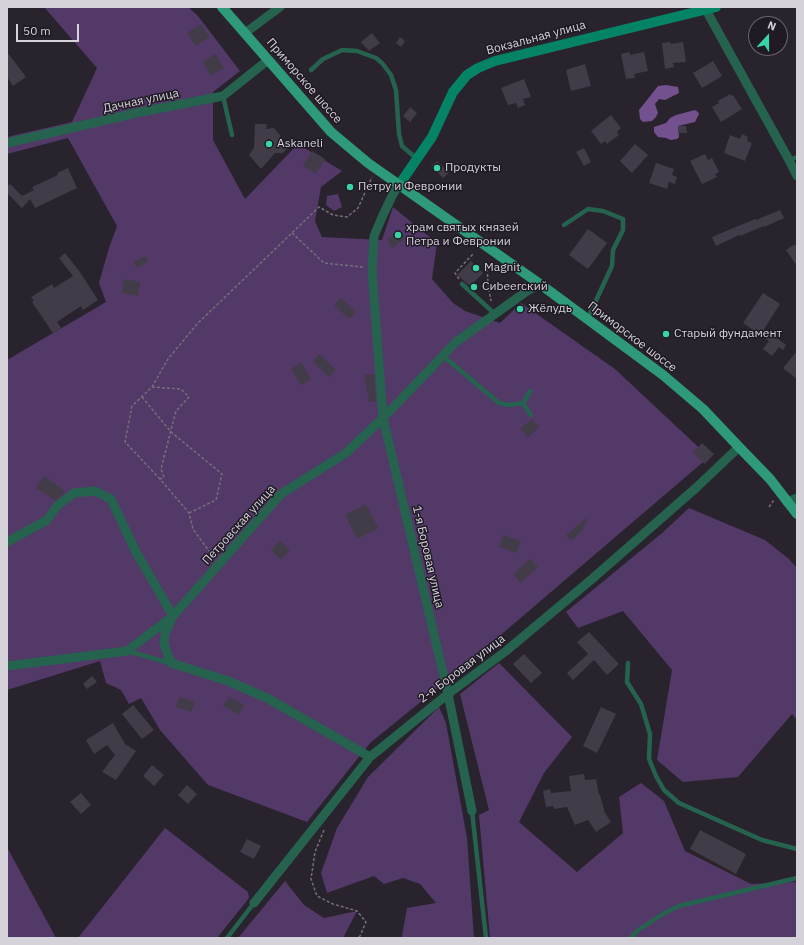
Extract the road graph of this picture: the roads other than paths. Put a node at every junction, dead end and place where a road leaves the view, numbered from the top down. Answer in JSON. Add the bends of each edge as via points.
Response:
{"nodes":[{"id":1,"x":222,"y":7,"type":"edge"},
{"id":2,"x":280,"y":7,"type":"edge"},
{"id":3,"x":716,"y":7,"type":"edge"},
{"id":4,"x":706,"y":10,"type":"junction"},
{"id":5,"x":245,"y":33,"type":"junction"},
{"id":6,"x":268,"y":60,"type":"junction"},
{"id":7,"x":311,"y":70,"type":"dead end"},
{"id":8,"x":223,"y":96,"type":"junction"},
{"id":9,"x":232,"y":135,"type":"dead end"},
{"id":10,"x":7,"y":143,"type":"edge"},
{"id":11,"x":793,"y":158,"type":"edge"},
{"id":12,"x":417,"y":159,"type":"junction"},
{"id":13,"x":797,"y":176,"type":"edge"},
{"id":14,"x":399,"y":185,"type":"junction"},
{"id":15,"x":564,"y":225,"type":"dead end"},
{"id":16,"x":462,"y":284,"type":"road end"},
{"id":17,"x":540,"y":284,"type":"junction"},
{"id":18,"x":495,"y":314,"type":"junction"},
{"id":19,"x":587,"y":320,"type":"junction"},
{"id":20,"x":442,"y":355,"type":"junction"},
{"id":21,"x":530,"y":391,"type":"dead end"},
{"id":22,"x":523,"y":404,"type":"junction"},
{"id":23,"x":531,"y":414,"type":"dead end"},
{"id":24,"x":383,"y":418,"type":"junction"},
{"id":25,"x":739,"y":446,"type":"junction"},
{"id":26,"x":797,"y":498,"type":"edge"},
{"id":27,"x":787,"y":502,"type":"junction"},
{"id":28,"x":797,"y":514,"type":"edge"},
{"id":29,"x":7,"y":542,"type":"edge"},
{"id":30,"x":174,"y":616,"type":"junction"},
{"id":31,"x":127,"y":651,"type":"junction"},
{"id":32,"x":171,"y":663,"type":"junction"},
{"id":33,"x":628,"y":664,"type":"dead end"},
{"id":34,"x":7,"y":666,"type":"edge"},
{"id":35,"x":448,"y":694,"type":"junction"},
{"id":36,"x":370,"y":757,"type":"junction"},
{"id":37,"x":472,"y":811,"type":"joint"},
{"id":38,"x":797,"y":849,"type":"edge"},
{"id":39,"x":797,"y":878,"type":"edge"},
{"id":40,"x":254,"y":903,"type":"joint"},
{"id":41,"x":227,"y":938,"type":"edge"},
{"id":42,"x":486,"y":938,"type":"edge"},
{"id":43,"x":631,"y":938,"type":"edge"}],
"edges":[{"from":1,"to":5,"type":"main road","name":"Приморское шоссе"},
{"from":2,"to":5,"type":"street"},
{"from":3,"to":4,"type":"street","name":"Вокзальная улица"},
{"from":4,"to":11,"type":"street"},
{"from":4,"to":12,"type":"street","name":"Вокзальная улица","via":[[495,61],[478,68],[467,75],[453,92],[432,137]]},
{"from":5,"to":6,"type":"main road","name":"Приморское шоссе"},
{"from":6,"to":8,"type":"street","name":"Дачная улица"},
{"from":6,"to":14,"type":"main road","name":"Приморское шоссе","via":[[331,132]]},
{"from":7,"to":12,"type":"lane","via":[[323,59],[342,50],[357,50],[382,63],[391,75],[396,90],[402,146]]},
{"from":8,"to":9,"type":"lane"},
{"from":8,"to":10,"type":"street","name":"Дачная улица"},
{"from":11,"to":13,"type":"street"},
{"from":12,"to":14,"type":"street","name":"Вокзальная улица"},
{"from":14,"to":17,"type":"main road","name":"Приморское шоссе"},
{"from":14,"to":24,"type":"street","name":"1-я Боровая улица","via":[[374,236],[372,271]]},
{"from":15,"to":19,"type":"lane","via":[[588,209],[603,211],[623,220],[623,230],[613,250],[612,266]]},
{"from":16,"to":18,"type":"lane"},
{"from":17,"to":18,"type":"street","name":"Петровская улица"},
{"from":17,"to":19,"type":"main road","name":"Приморское шоссе"},
{"from":18,"to":20,"type":"street","name":"Петровская улица"},
{"from":19,"to":25,"type":"main road","name":"Приморское шоссе","via":[[663,375]]},
{"from":20,"to":22,"type":"lane","via":[[499,403]]},
{"from":20,"to":24,"type":"street","name":"Петровская улица"},
{"from":21,"to":22,"type":"lane"},
{"from":22,"to":23,"type":"lane"},
{"from":24,"to":30,"type":"street","name":"Петровская улица","via":[[346,453],[281,494]]},
{"from":24,"to":35,"type":"street","name":"1-я Боровая улица"},
{"from":25,"to":27,"type":"main road","name":"Приморское шоссе"},
{"from":25,"to":35,"type":"street","name":"2-я Боровая улица","via":[[592,579],[506,651]]},
{"from":26,"to":27,"type":"street"},
{"from":27,"to":28,"type":"main road","name":"Приморское шоссе"},
{"from":29,"to":30,"type":"street","via":[[47,520],[57,506],[74,493],[95,491],[111,499],[136,552]]},
{"from":30,"to":31,"type":"street","name":"Петровская улица"},
{"from":30,"to":32,"type":"street","via":[[165,634],[164,644]]},
{"from":31,"to":32,"type":"lane"},
{"from":31,"to":34,"type":"street","name":"Петровская улица"},
{"from":32,"to":36,"type":"street","via":[[228,681],[267,698]]},
{"from":33,"to":38,"type":"lane","via":[[627,682],[641,704],[650,734],[649,759],[664,790],[679,804],[762,840]]},
{"from":35,"to":36,"type":"street","name":"2-я Боровая улица"},
{"from":35,"to":37,"type":"street","name":"1-я Боровая улица"},
{"from":36,"to":40,"type":"street","name":"2-я Боровая улица"},
{"from":37,"to":42,"type":"lane","name":"1-я Боровая улица"},
{"from":39,"to":43,"type":"lane","via":[[679,906],[661,915]]},
{"from":40,"to":41,"type":"lane","name":"2-я Боровая улица"}]}
